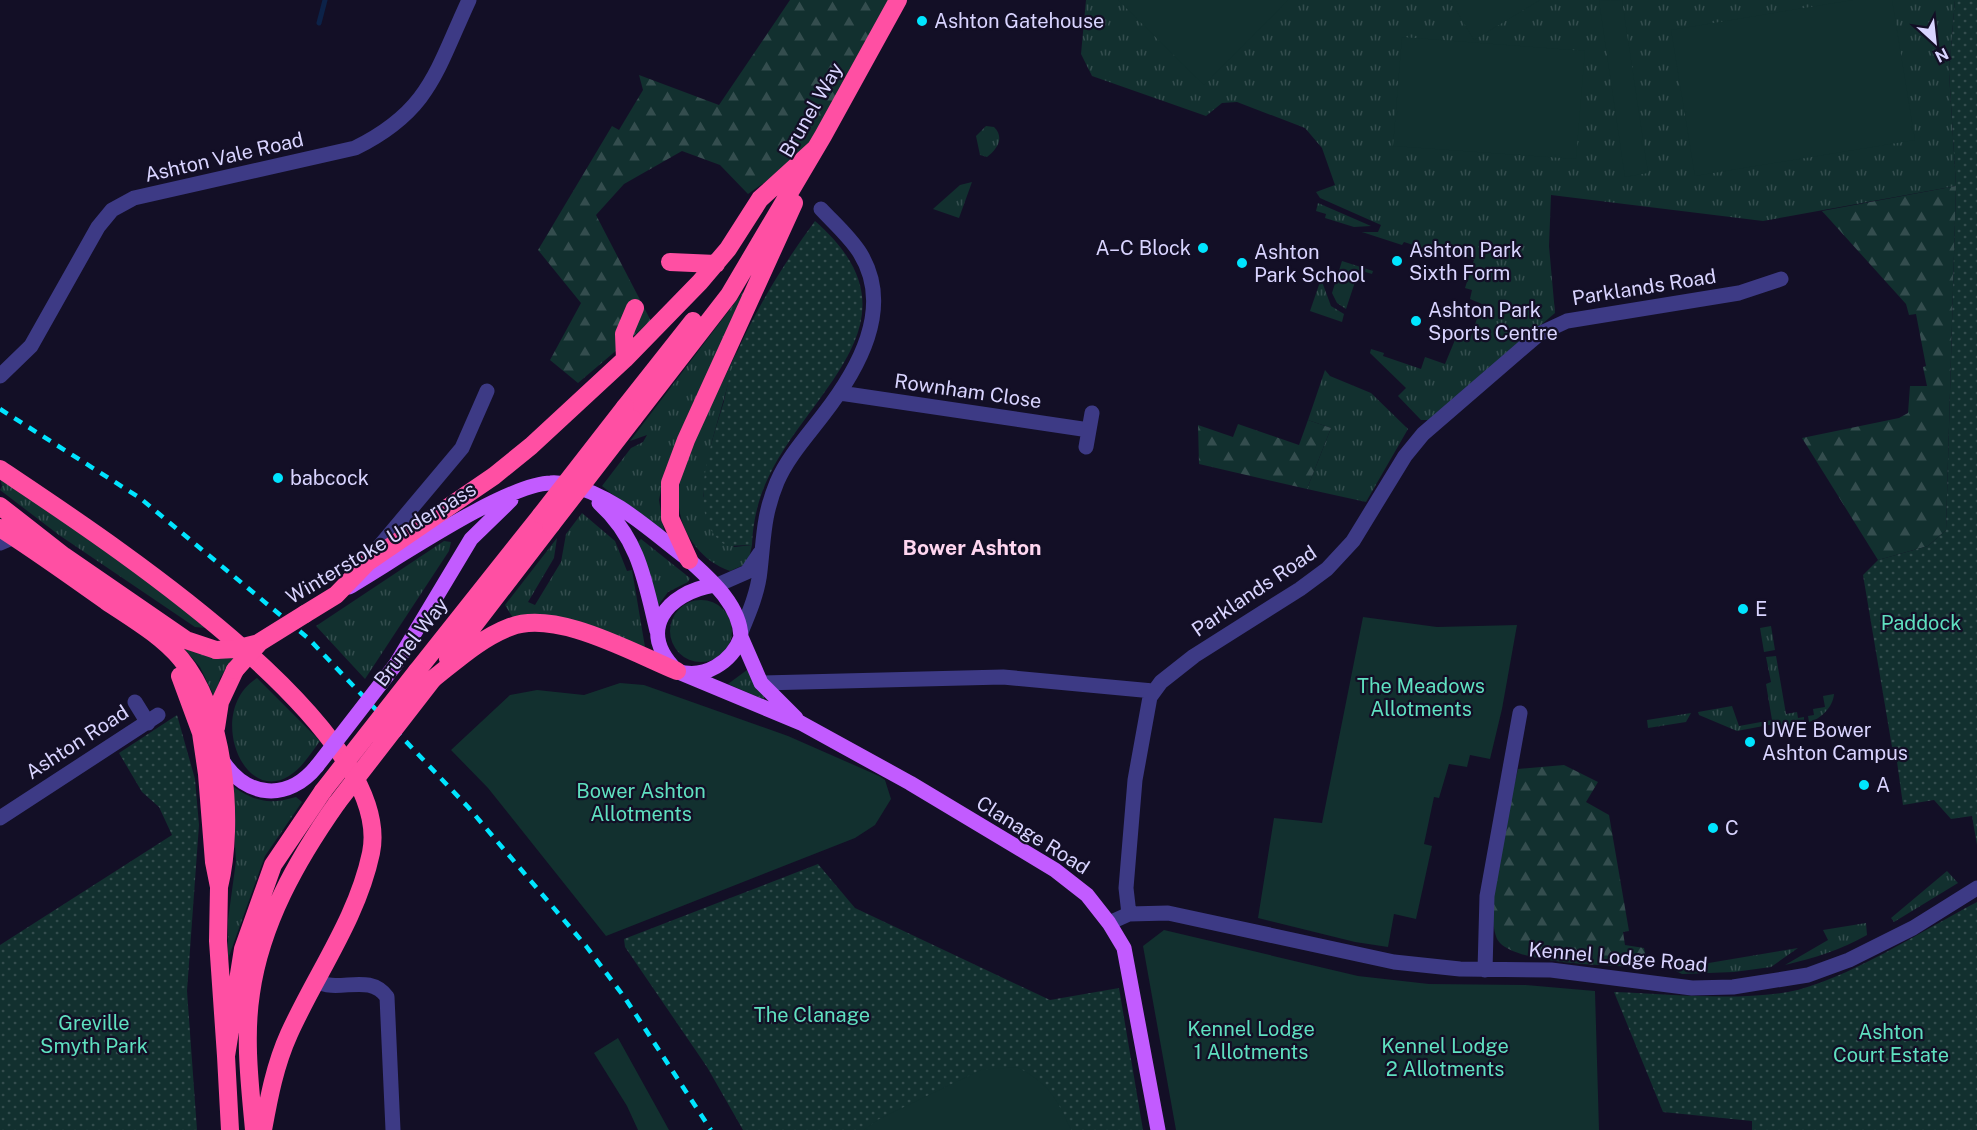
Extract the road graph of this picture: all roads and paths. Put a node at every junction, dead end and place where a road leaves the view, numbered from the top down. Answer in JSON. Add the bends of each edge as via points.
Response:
{"nodes":[{"id":1,"x":469,"y":0,"type":"edge"},
{"id":2,"x":898,"y":0,"type":"edge"},
{"id":3,"x":819,"y":142,"type":"junction"},
{"id":4,"x":821,"y":209,"type":"dead end"},
{"id":5,"x":670,"y":262,"type":"dead end"},
{"id":6,"x":716,"y":264,"type":"junction"},
{"id":7,"x":1781,"y":279,"type":"dead end"},
{"id":8,"x":635,"y":308,"type":"dead end"},
{"id":9,"x":626,"y":359,"type":"junction"},
{"id":10,"x":0,"y":376,"type":"edge"},
{"id":11,"x":487,"y":391,"type":"dead end"},
{"id":12,"x":840,"y":393,"type":"junction"},
{"id":13,"x":1092,"y":413,"type":"dead end"},
{"id":14,"x":1089,"y":430,"type":"junction"},
{"id":15,"x":1086,"y":447,"type":"dead end"},
{"id":16,"x":0,"y":469,"type":"edge"},
{"id":17,"x":528,"y":488,"type":"junction"},
{"id":18,"x":588,"y":493,"type":"junction"},
{"id":19,"x":0,"y":506,"type":"edge"},
{"id":20,"x":5,"y":536,"type":"edge"},
{"id":21,"x":760,"y":553,"type":"junction"},
{"id":22,"x":689,"y":560,"type":"junction"},
{"id":23,"x":368,"y":562,"type":"junction"},
{"id":24,"x":715,"y":586,"type":"junction"},
{"id":25,"x":336,"y":595,"type":"junction"},
{"id":26,"x":657,"y":634,"type":"junction"},
{"id":27,"x":741,"y":635,"type":"junction"},
{"id":28,"x":261,"y":642,"type":"junction"},
{"id":29,"x":167,"y":644,"type":"junction"},
{"id":30,"x":679,"y":672,"type":"junction"},
{"id":31,"x":425,"y":675,"type":"junction"},
{"id":32,"x":761,"y":682,"type":"junction"},
{"id":33,"x":1153,"y":691,"type":"junction"},
{"id":34,"x":135,"y":702,"type":"dead end"},
{"id":35,"x":1520,"y":712,"type":"dead end"},
{"id":36,"x":801,"y":723,"type":"junction"},
{"id":37,"x":216,"y":733,"type":"junction"},
{"id":38,"x":222,"y":760,"type":"junction"},
{"id":39,"x":0,"y":818,"type":"edge"},
{"id":40,"x":219,"y":887,"type":"junction"},
{"id":41,"x":1977,"y":888,"type":"edge"},
{"id":42,"x":1129,"y":914,"type":"junction"},
{"id":43,"x":1109,"y":923,"type":"junction"},
{"id":44,"x":1485,"y":970,"type":"junction"},
{"id":45,"x":316,"y":981,"type":"junction"},
{"id":46,"x":226,"y":1056,"type":"junction"},
{"id":47,"x":230,"y":1130,"type":"edge"},
{"id":48,"x":254,"y":1130,"type":"edge"},
{"id":49,"x":263,"y":1130,"type":"edge"},
{"id":50,"x":393,"y":1130,"type":"edge"},
{"id":51,"x":1158,"y":1130,"type":"edge"}],
"edges":[{"from":1,"to":10,"type":"street","name":"Ashton Vale Road","via":[[429,88],[413,110],[381,135],[347,150],[134,198],[112,210],[98,227],[31,346]]},
{"from":2,"to":3,"type":"highway","name":"Brunel Way"},
{"from":3,"to":6,"type":"highway","via":[[760,199]]},
{"from":3,"to":22,"type":"highway","via":[[670,483],[670,518]]},
{"from":3,"to":31,"type":"highway","name":"Brunel Way","bridge":true,"via":[[729,295],[629,413]]},
{"from":4,"to":12,"type":"street","via":[[859,251],[874,290],[868,337]]},
{"from":5,"to":6,"type":"highway"},
{"from":6,"to":9,"type":"highway"},
{"from":7,"to":33,"type":"street","name":"Parklands Road","via":[[1739,293],[1567,321],[1539,334],[1412,447],[1337,560],[1315,580],[1194,656]]},
{"from":8,"to":9,"type":"highway","via":[[624,334]]},
{"from":9,"to":23,"type":"highway","via":[[494,476]]},
{"from":11,"to":23,"type":"street","via":[[462,448]]},
{"from":12,"to":14,"type":"street","name":"Rownham Close"},
{"from":12,"to":21,"type":"street","via":[[778,480],[765,518]]},
{"from":13,"to":14,"type":"street"},
{"from":14,"to":15,"type":"street"},
{"from":16,"to":45,"type":"highway","via":[[122,552],[210,619],[316,722],[348,763],[363,792],[372,827],[371,850],[361,893]]},
{"from":17,"to":18,"type":"main road","name":"Winterstoke Underpass","via":[[551,482]]},
{"from":17,"to":25,"type":"main road","name":"Winterstoke Underpass","via":[[499,499]]},
{"from":17,"to":38,"type":"main road","name":"Winterstoke Underpass","bridge":true,"via":[[471,539],[396,664],[309,776],[277,792],[259,790],[232,776]]},
{"from":18,"to":22,"type":"main road","name":"Winterstoke Underpass","via":[[612,503]]},
{"from":18,"to":26,"type":"main road","name":"Winterstoke Underpass","via":[[620,524],[631,542],[644,576]]},
{"from":19,"to":28,"type":"highway","bridge":true,"via":[[64,556],[186,640],[216,650]]},
{"from":20,"to":29,"type":"highway"},
{"from":21,"to":24,"type":"street","via":[[747,572]]},
{"from":21,"to":27,"type":"street","via":[[760,572]]},
{"from":22,"to":24,"type":"main road","name":"Winterstoke Underpass"},
{"from":23,"to":25,"type":"highway"},
{"from":24,"to":26,"type":"main road","via":[[701,587],[674,599]]},
{"from":24,"to":27,"type":"main road","via":[[732,607]]},
{"from":25,"to":28,"type":"highway","name":"Winterstoke Underpass","bridge":true},
{"from":26,"to":30,"type":"main road","via":[[661,650]]},
{"from":27,"to":30,"type":"main road","via":[[737,648],[723,663],[705,671]]},
{"from":27,"to":32,"type":"main road","name":"Clanage Road"},
{"from":28,"to":37,"type":"highway","bridge":true,"via":[[235,670],[220,702]]},
{"from":29,"to":37,"type":"highway","via":[[191,672]]},
{"from":29,"to":40,"type":"highway","via":[[201,732]]},
{"from":30,"to":31,"type":"highway","via":[[561,625],[535,622],[490,636]]},
{"from":30,"to":36,"type":"main road","name":"Clanage Road"},
{"from":31,"to":46,"type":"highway","name":"Brunel Way","bridge":true,"via":[[323,791],[273,866],[243,950]]},
{"from":31,"to":48,"type":"highway","name":"Brunel Way","bridge":true,"via":[[308,845],[266,933],[251,993],[249,1040]]},
{"from":32,"to":33,"type":"street","via":[[1003,677]]},
{"from":32,"to":36,"type":"main road","name":"Clanage Road"},
{"from":33,"to":42,"type":"street","via":[[1135,780],[1126,888]]},
{"from":34,"to":39,"type":"street","name":"Ashton Road","via":[[153,719]]},
{"from":35,"to":44,"type":"street","via":[[1487,896]]},
{"from":36,"to":43,"type":"main road","name":"Clanage Road","via":[[1055,870],[1088,895]]},
{"from":37,"to":38,"type":"highway"},
{"from":38,"to":40,"type":"highway","via":[[226,842]]},
{"from":40,"to":46,"type":"highway","via":[[218,941]]},
{"from":41,"to":44,"type":"street","name":"Kennel Lodge Road","via":[[1913,928],[1849,960],[1808,975],[1760,984],[1692,988],[1551,970]]},
{"from":42,"to":43,"type":"street","name":"Kennel Lodge Road"},
{"from":42,"to":44,"type":"street","name":"Kennel Lodge Road","via":[[1168,914],[1374,959]]},
{"from":43,"to":51,"type":"main road","name":"Clanage Road","via":[[1129,965]]},
{"from":45,"to":49,"type":"highway","via":[[276,1065]]},
{"from":45,"to":50,"type":"street","via":[[330,988],[371,985],[387,997]]},
{"from":46,"to":47,"type":"highway","name":"Brunel Way"}]}
